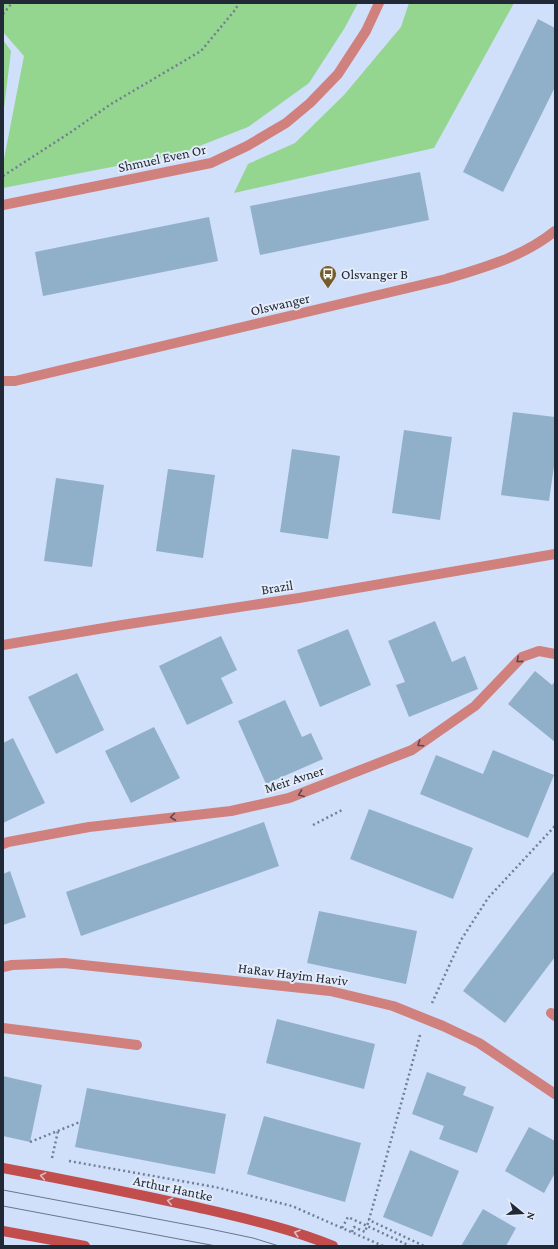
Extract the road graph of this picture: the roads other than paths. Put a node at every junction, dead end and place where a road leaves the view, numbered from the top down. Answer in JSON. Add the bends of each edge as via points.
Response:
{"nodes":[{"id":1,"x":379,"y":3,"type":"edge"},
{"id":2,"x":3,"y":205,"type":"edge"},
{"id":3,"x":555,"y":231,"type":"edge"},
{"id":4,"x":3,"y":381,"type":"edge"},
{"id":5,"x":555,"y":554,"type":"edge"},
{"id":6,"x":3,"y":645,"type":"edge"},
{"id":7,"x":555,"y":654,"type":"edge"},
{"id":8,"x":3,"y":844,"type":"edge"},
{"id":9,"x":3,"y":967,"type":"edge"},
{"id":10,"x":3,"y":1028,"type":"edge"},
{"id":11,"x":137,"y":1046,"type":"dead end"},
{"id":12,"x":555,"y":1094,"type":"edge"},
{"id":13,"x":3,"y":1168,"type":"edge"},
{"id":14,"x":3,"y":1232,"type":"edge"},
{"id":15,"x":85,"y":1246,"type":"edge"},
{"id":16,"x":333,"y":1246,"type":"edge"}],
"edges":[{"from":1,"to":2,"type":"street","name":"Shmuel Even Or","via":[[366,31],[338,74],[310,103],[286,122],[246,146],[211,162]]},
{"from":3,"to":4,"type":"street","name":"Olswanger","via":[[542,242],[505,260],[446,279],[14,381]]},
{"from":5,"to":6,"type":"street","name":"Brazil"},
{"from":7,"to":8,"type":"street","name":"Meir Avner","one_way":true,"via":[[539,651],[522,657],[474,706],[412,750],[289,798],[231,811],[89,827]]},
{"from":9,"to":12,"type":"street","name":"HaRav Hayim Haviv","via":[[64,963],[336,992],[392,1006],[449,1029],[479,1043]]},
{"from":10,"to":11,"type":"street"},
{"from":16,"to":13,"type":"main road","name":"Arthur Hantke","one_way":true,"via":[[235,1216]]},
{"from":14,"to":15,"type":"main road"}]}
